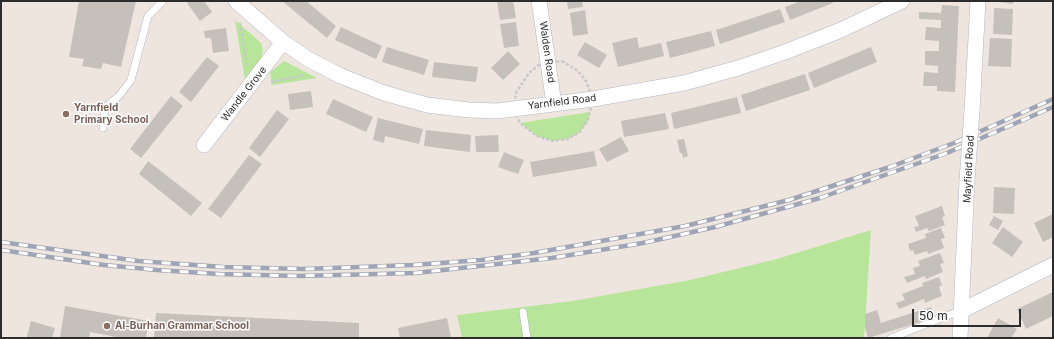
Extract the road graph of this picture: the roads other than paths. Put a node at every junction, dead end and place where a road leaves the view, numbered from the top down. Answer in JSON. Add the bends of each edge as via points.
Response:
{"nodes":[{"id":1,"x":163,"y":1,"type":"edge"},
{"id":2,"x":236,"y":1,"type":"edge"},
{"id":3,"x":539,"y":1,"type":"edge"},
{"id":4,"x":902,"y":1,"type":"edge"},
{"id":5,"x":978,"y":1,"type":"edge"},
{"id":6,"x":283,"y":42,"type":"junction"},
{"id":7,"x":554,"y":104,"type":"junction"},
{"id":8,"x":103,"y":128,"type":"dead end"},
{"id":9,"x":204,"y":144,"type":"dead end"},
{"id":10,"x":1053,"y":265,"type":"edge"},
{"id":11,"x":963,"y":310,"type":"junction"},
{"id":12,"x":523,"y":312,"type":"dead end"},
{"id":13,"x":527,"y":338,"type":"edge"},
{"id":14,"x":892,"y":338,"type":"edge"},
{"id":15,"x":960,"y":338,"type":"edge"}],
"edges":[{"from":1,"to":8,"type":"lane","via":[[148,16],[132,80],[119,96],[105,107]]},
{"from":2,"to":6,"type":"street","name":"Yarnfield Road"},
{"from":3,"to":7,"type":"street","name":"Walden Road"},
{"from":4,"to":7,"type":"street","name":"Yarnfield Road","via":[[841,30],[738,68],[684,83]]},
{"from":5,"to":11,"type":"street","name":"Mayfield Road","bridge":true},
{"from":6,"to":7,"type":"street","name":"Yarnfield Road","via":[[308,59],[341,76],[384,93],[427,105],[497,111]]},
{"from":6,"to":9,"type":"street","name":"Wandle Grove"},
{"from":10,"to":11,"type":"street"},
{"from":11,"to":14,"type":"lane"},
{"from":11,"to":15,"type":"street","name":"Mayfield Road"},
{"from":12,"to":13,"type":"lane"}]}
